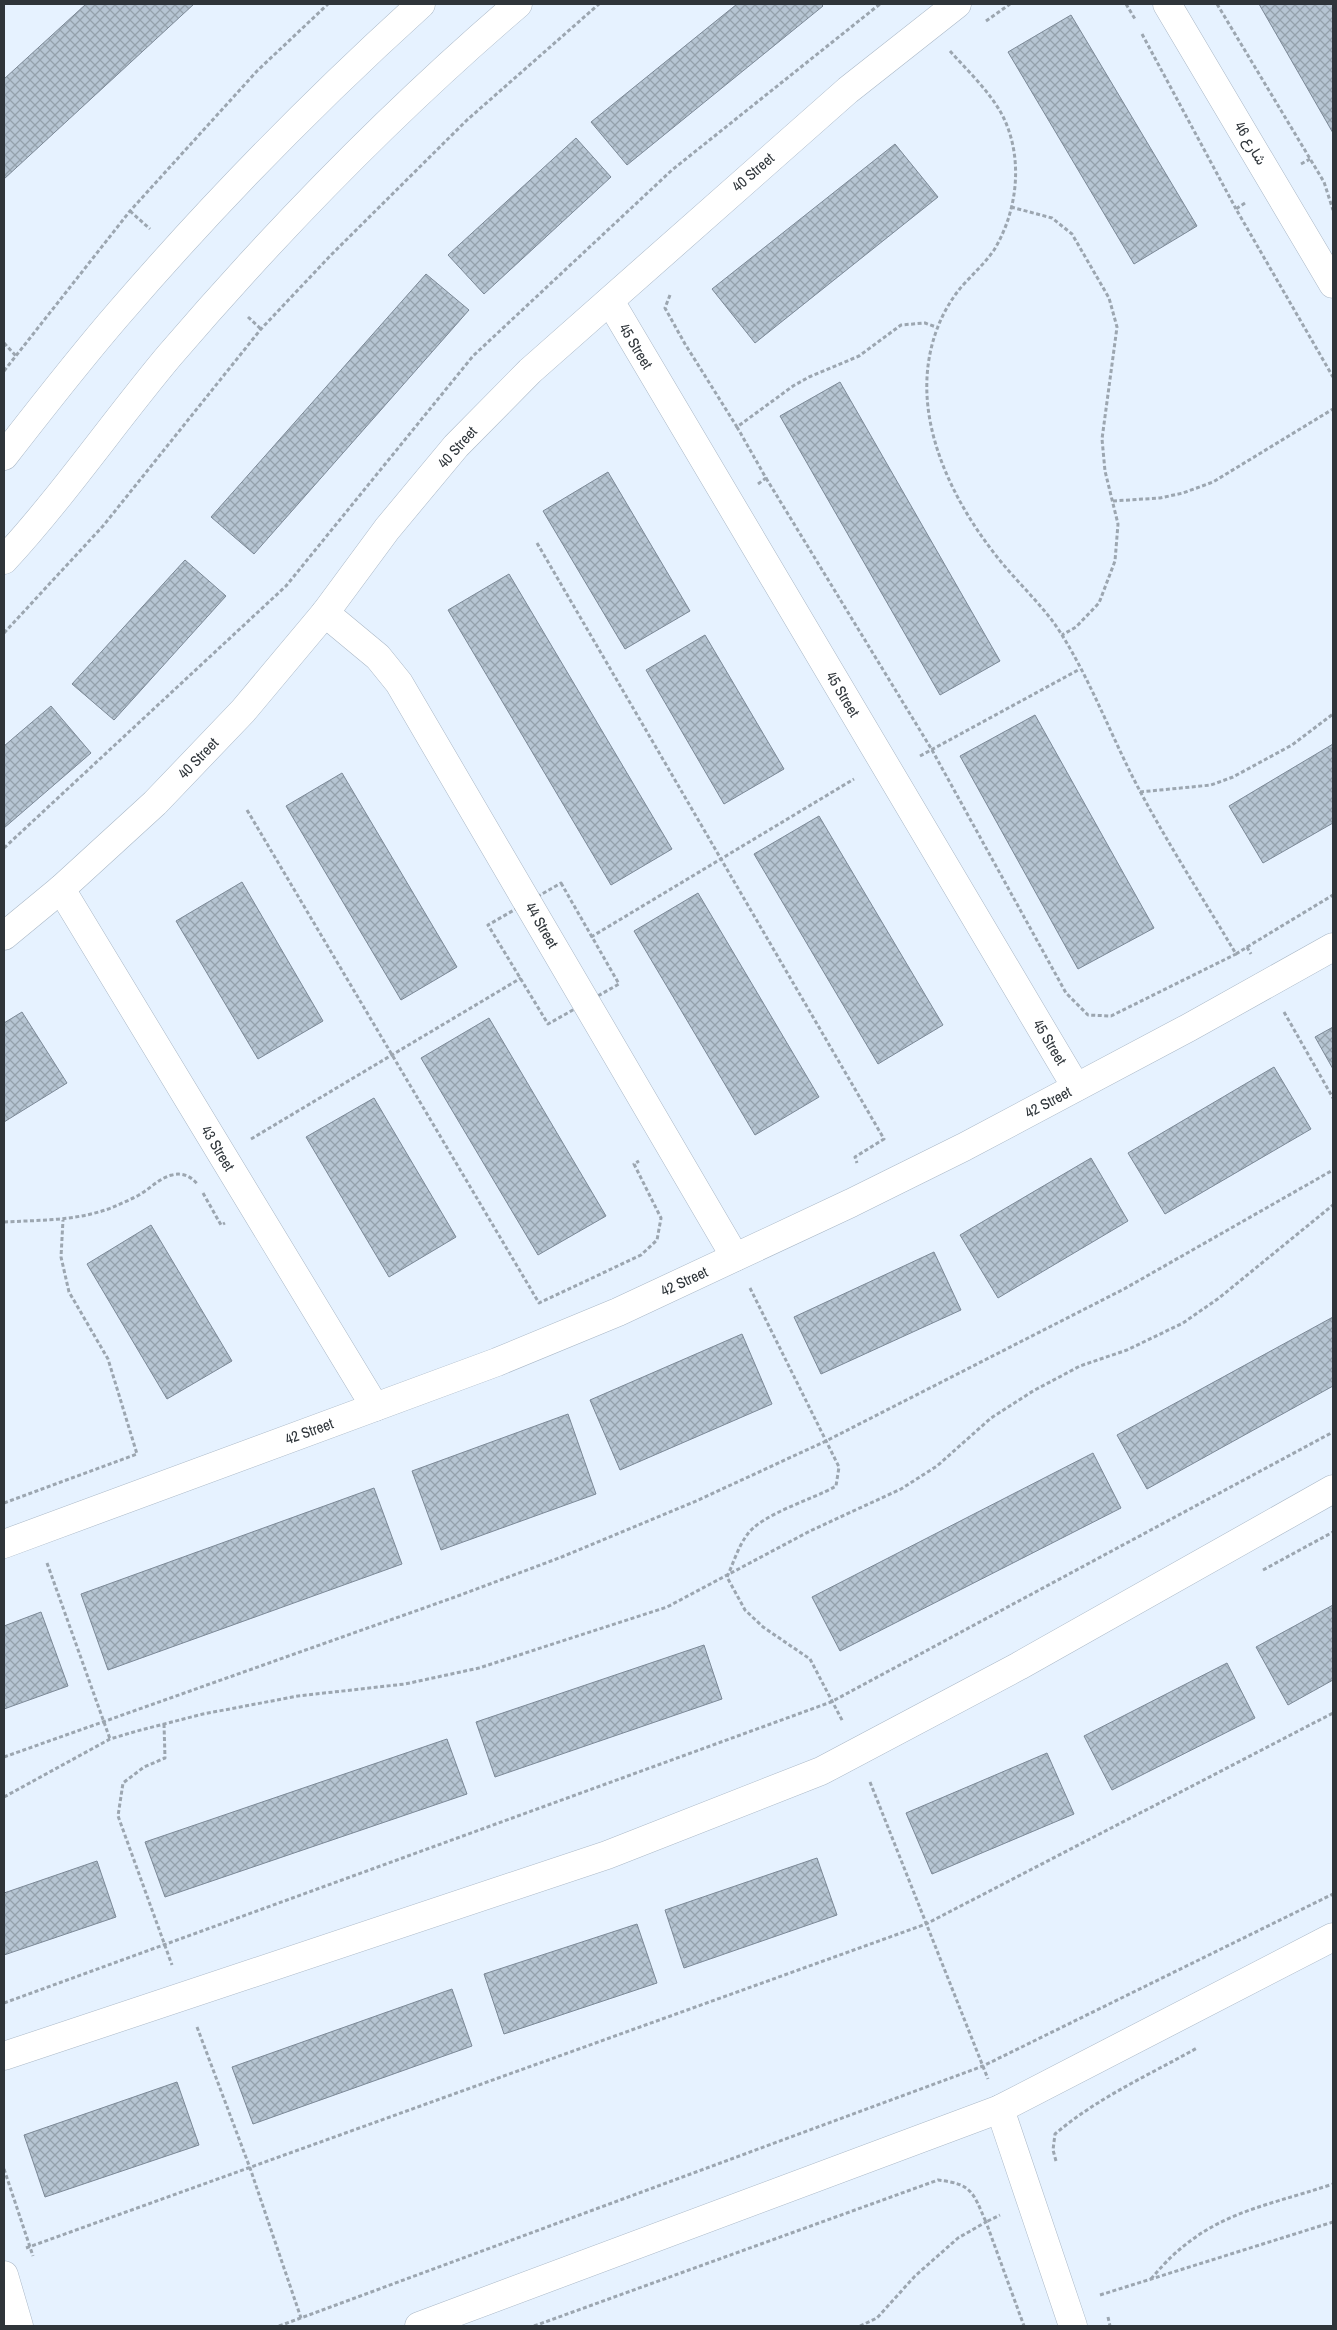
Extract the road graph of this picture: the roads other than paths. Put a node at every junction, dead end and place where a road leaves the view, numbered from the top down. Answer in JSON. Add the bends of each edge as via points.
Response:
{"nodes":[{"id":1,"x":421,"y":4,"type":"edge"},
{"id":2,"x":518,"y":4,"type":"edge"},
{"id":3,"x":956,"y":4,"type":"edge"},
{"id":4,"x":1167,"y":4,"type":"edge"},
{"id":5,"x":1333,"y":284,"type":"edge"},
{"id":6,"x":610,"y":301,"type":"junction"},
{"id":7,"x":4,"y":456,"type":"edge"},
{"id":8,"x":4,"y":560,"type":"edge"},
{"id":9,"x":325,"y":613,"type":"junction"},
{"id":10,"x":61,"y":889,"type":"junction"},
{"id":11,"x":4,"y":936,"type":"edge"},
{"id":12,"x":1333,"y":947,"type":"edge"},
{"id":13,"x":1076,"y":1087,"type":"junction"},
{"id":14,"x":735,"y":1257,"type":"junction"},
{"id":15,"x":375,"y":1407,"type":"junction"},
{"id":16,"x":1333,"y":1490,"type":"edge"},
{"id":17,"x":4,"y":1544,"type":"edge"},
{"id":18,"x":1333,"y":1937,"type":"edge"},
{"id":19,"x":4,"y":2056,"type":"edge"},
{"id":20,"x":1000,"y":2109,"type":"junction"},
{"id":21,"x":4,"y":2274,"type":"edge"},
{"id":22,"x":19,"y":2326,"type":"edge"},
{"id":23,"x":419,"y":2326,"type":"edge"},
{"id":24,"x":1073,"y":2326,"type":"edge"}],
"edges":[{"from":1,"to":7,"type":"street","via":[[307,111],[186,237],[119,313]]},
{"from":2,"to":8,"type":"street","via":[[380,127],[302,208],[174,351]]},
{"from":3,"to":6,"type":"street","name":"40 Street","via":[[840,96]]},
{"from":4,"to":5,"type":"street","name":"شارع 46"},
{"from":6,"to":9,"type":"street","name":"40 Street","via":[[530,371],[456,446],[387,529]]},
{"from":6,"to":13,"type":"street","name":"45 Street"},
{"from":9,"to":10,"type":"street","name":"40 Street","via":[[243,711],[202,754],[155,803]]},
{"from":9,"to":14,"type":"street","name":"44 Street","via":[[378,657],[399,683]]},
{"from":10,"to":11,"type":"street","name":"40 Street"},
{"from":10,"to":15,"type":"street","name":"43 Street"},
{"from":12,"to":13,"type":"street","name":"42 Street"},
{"from":13,"to":14,"type":"street","name":"42 Street","via":[[964,1147]]},
{"from":14,"to":15,"type":"street","name":"42 Street","via":[[609,1316]]},
{"from":15,"to":17,"type":"street","name":"42 Street"},
{"from":16,"to":19,"type":"street","via":[[1019,1666],[821,1771],[607,1855]]},
{"from":18,"to":20,"type":"street"},
{"from":20,"to":23,"type":"street"},
{"from":20,"to":24,"type":"street"},
{"from":21,"to":22,"type":"street"}]}
